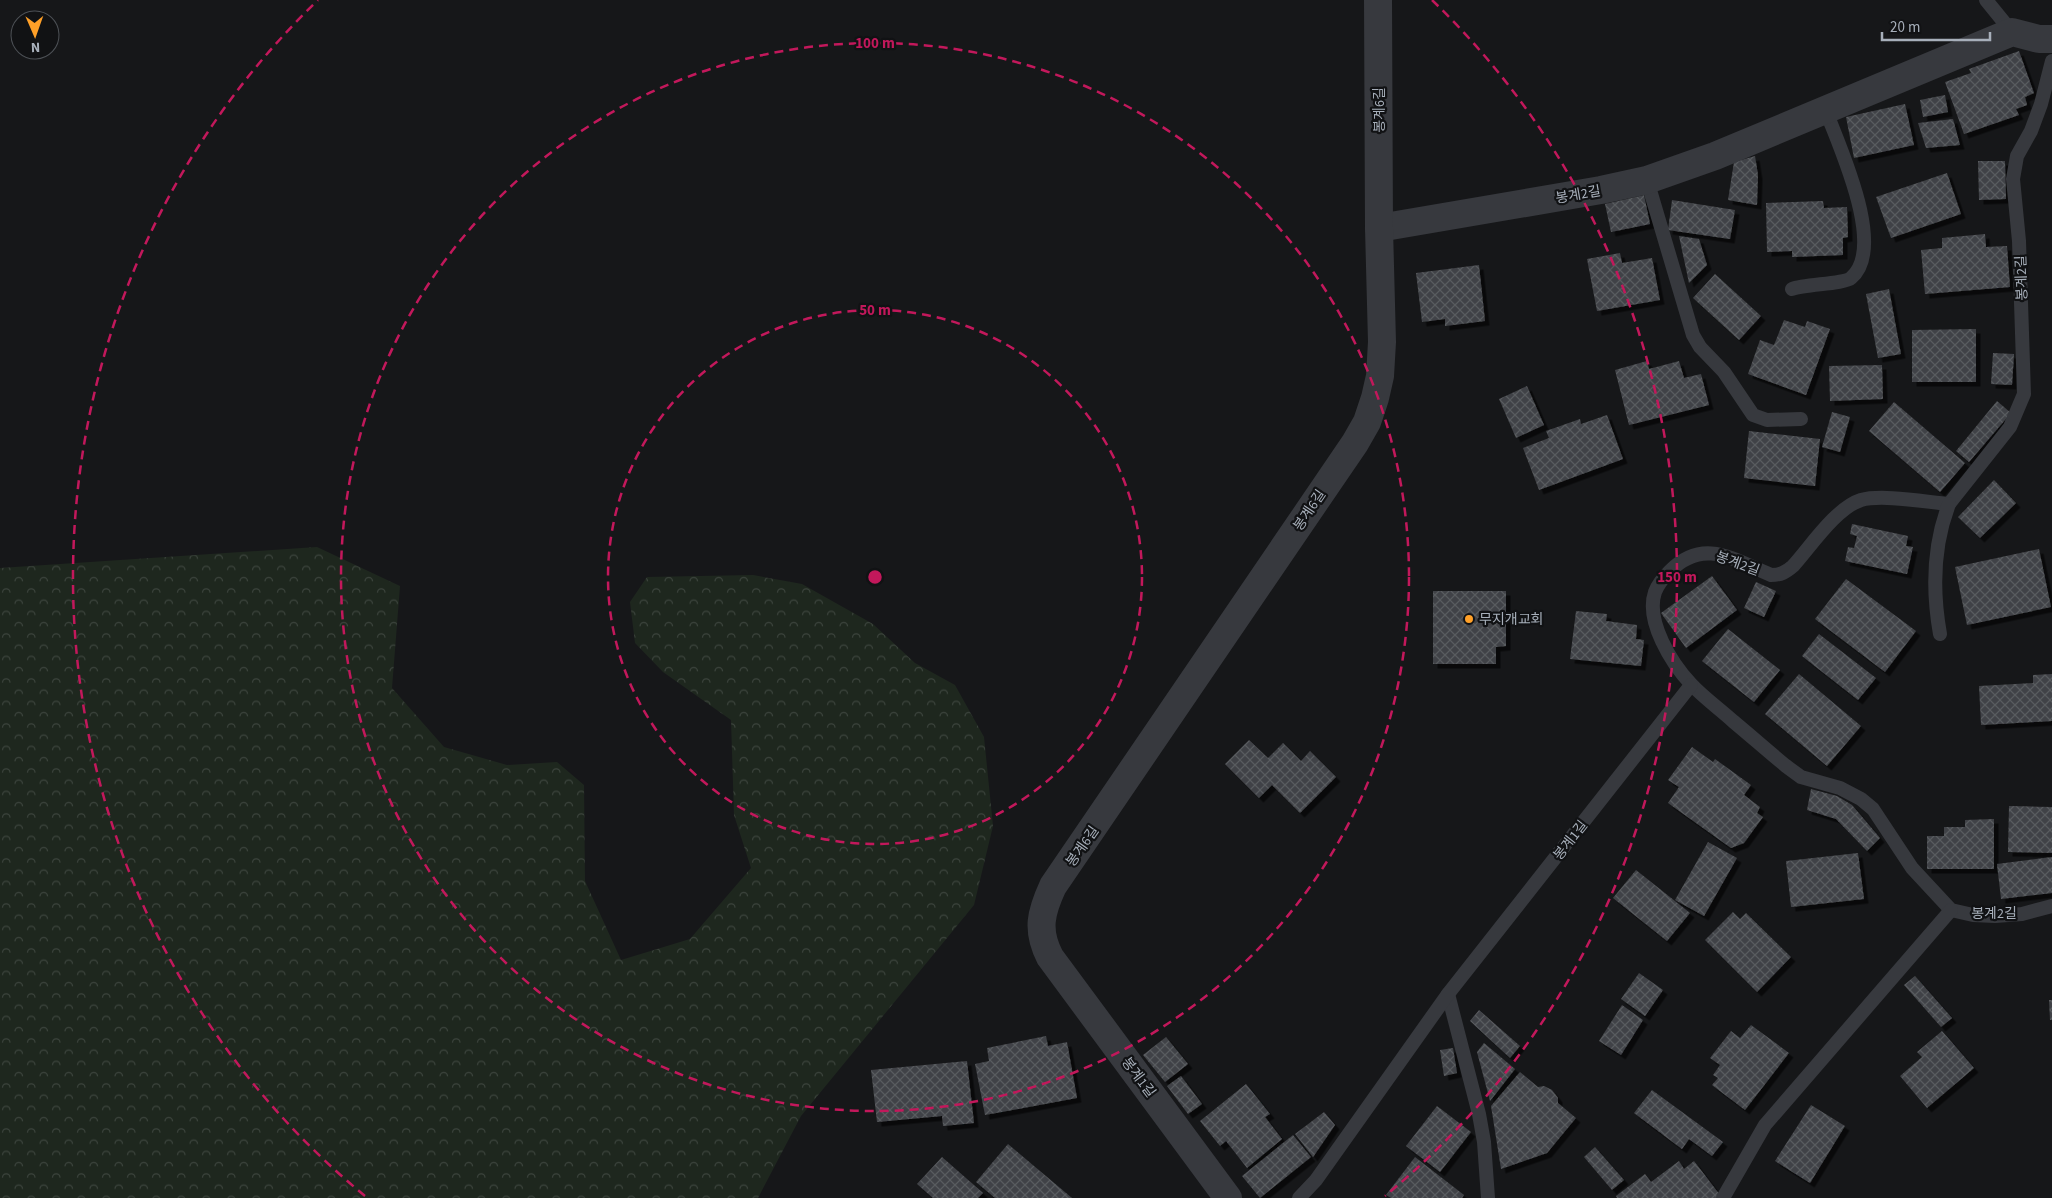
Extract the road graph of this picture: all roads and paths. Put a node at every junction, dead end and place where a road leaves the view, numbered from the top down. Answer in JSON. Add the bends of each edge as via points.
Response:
{"nodes":[{"id":1,"x":1378,"y":0,"type":"edge"},
{"id":2,"x":1986,"y":0,"type":"edge"},
{"id":3,"x":2012,"y":32,"type":"junction"},
{"id":4,"x":2052,"y":39,"type":"edge"},
{"id":5,"x":2052,"y":61,"type":"edge"},
{"id":6,"x":1826,"y":111,"type":"junction"},
{"id":7,"x":1647,"y":180,"type":"junction"},
{"id":8,"x":1379,"y":228,"type":"junction"},
{"id":9,"x":1792,"y":289,"type":"dead end"},
{"id":10,"x":1801,"y":420,"type":"dead end"},
{"id":11,"x":1949,"y":504,"type":"junction"},
{"id":12,"x":1940,"y":634,"type":"dead end"},
{"id":13,"x":1691,"y":685,"type":"junction"},
{"id":14,"x":2052,"y":906,"type":"edge"},
{"id":15,"x":1951,"y":910,"type":"junction"},
{"id":16,"x":1050,"y":957,"type":"joint"},
{"id":17,"x":1448,"y":994,"type":"junction"},
{"id":18,"x":1228,"y":1198,"type":"edge"},
{"id":19,"x":1299,"y":1198,"type":"edge"},
{"id":20,"x":1488,"y":1198,"type":"edge"},
{"id":21,"x":1724,"y":1198,"type":"edge"}],
"edges":[{"from":1,"to":8,"type":"street","name":"봉계6길"},
{"from":2,"to":3,"type":"lane"},
{"from":3,"to":4,"type":"street"},
{"from":3,"to":6,"type":"street","name":"봉계2길"},
{"from":5,"to":11,"type":"lane","name":"봉계2길","via":[[2041,104],[2017,156],[2013,180],[2019,241],[2024,394],[2010,427]]},
{"from":6,"to":7,"type":"street","name":"봉계2길"},
{"from":6,"to":9,"type":"lane","via":[[1856,192],[1865,252],[1851,278]]},
{"from":7,"to":8,"type":"street","name":"봉계2길"},
{"from":7,"to":10,"type":"lane","via":[[1693,335],[1700,347],[1724,372],[1753,415],[1767,420]]},
{"from":8,"to":16,"type":"street","name":"봉계6길","via":[[1380,376],[1366,422],[1338,468],[1053,886],[1044,907],[1041,926],[1043,943]]},
{"from":11,"to":12,"type":"lane","via":[[1939,536],[1935,570],[1935,609]]},
{"from":11,"to":13,"type":"lane","name":"봉계2길","via":[[1886,498],[1862,500],[1850,505],[1840,512],[1794,566],[1779,575],[1771,575],[1716,553],[1684,558],[1659,583],[1652,606],[1662,640],[1674,664]]},
{"from":13,"to":15,"type":"lane","name":"봉계2길","via":[[1801,777],[1840,788],[1873,809],[1912,868]]},
{"from":13,"to":17,"type":"lane","name":"봉계1길"},
{"from":14,"to":15,"type":"lane","name":"봉계2길","via":[[2022,914],[1995,916]]},
{"from":15,"to":21,"type":"lane","via":[[1766,1125]]},
{"from":16,"to":18,"type":"street","name":"봉계1길"},
{"from":17,"to":19,"type":"lane","name":"봉계1길","via":[[1316,1180]]},
{"from":17,"to":20,"type":"lane","via":[[1479,1114]]}]}
